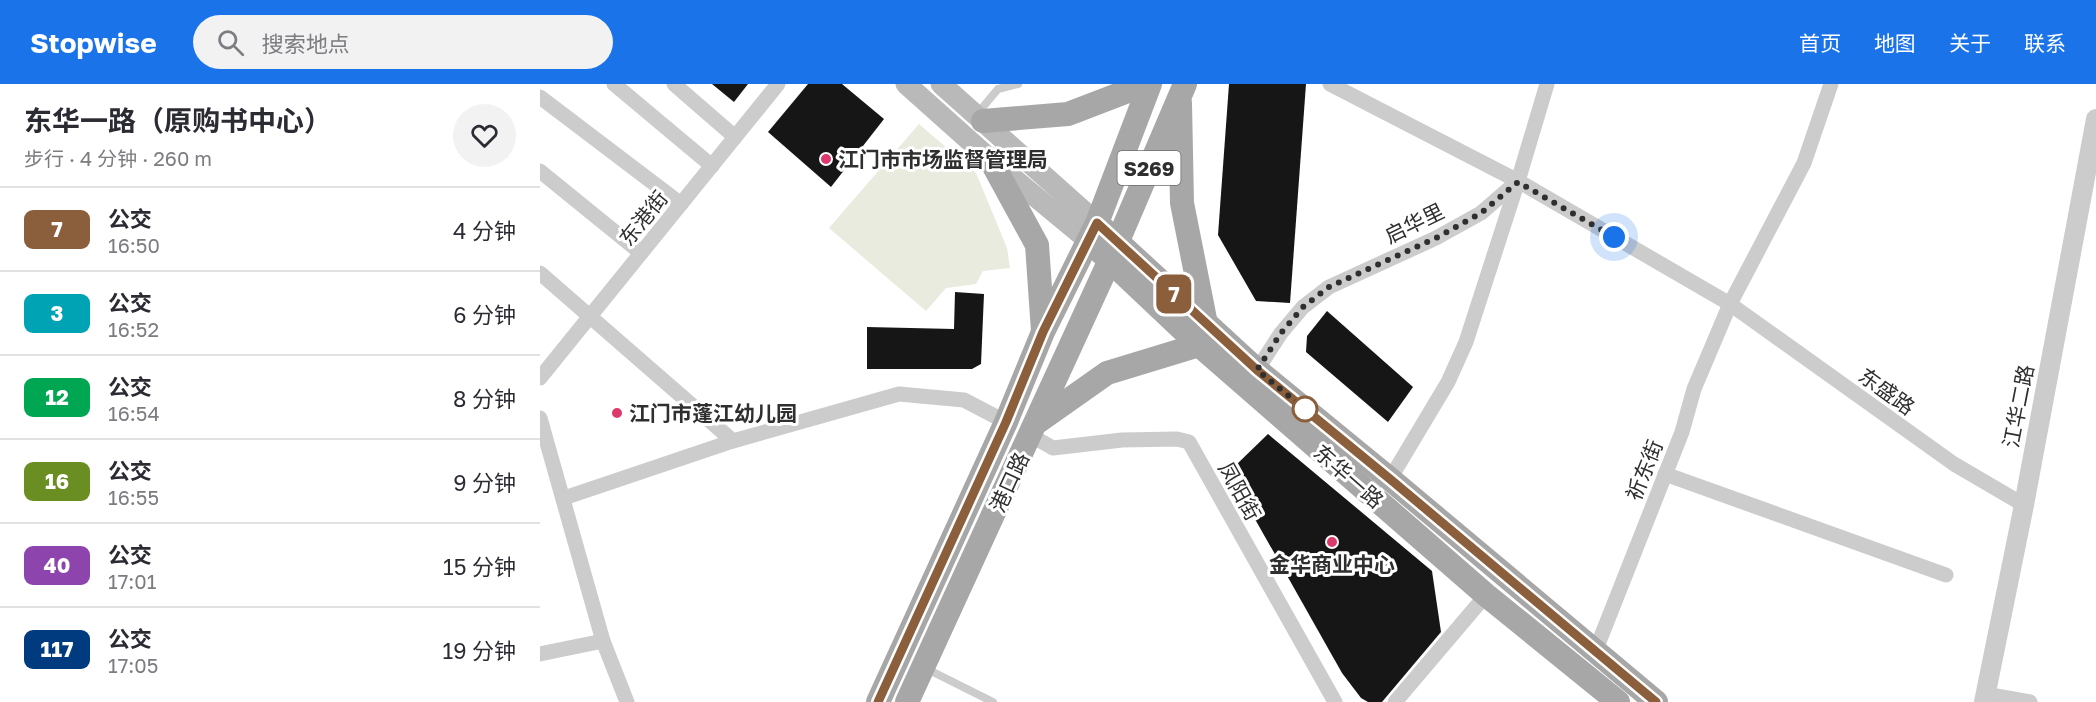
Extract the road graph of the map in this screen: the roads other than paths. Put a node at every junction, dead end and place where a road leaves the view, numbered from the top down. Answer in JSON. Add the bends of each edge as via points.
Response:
{"nodes":[{"id":1,"x":614,"y":84,"type":"edge"},
{"id":2,"x":674,"y":84,"type":"edge"},
{"id":3,"x":778,"y":84,"type":"edge"},
{"id":4,"x":906,"y":84,"type":"edge"},
{"id":5,"x":941,"y":84,"type":"edge"},
{"id":6,"x":1018,"y":84,"type":"edge"},
{"id":7,"x":1146,"y":84,"type":"edge"},
{"id":8,"x":1150,"y":84,"type":"edge"},
{"id":9,"x":1330,"y":84,"type":"edge"},
{"id":10,"x":1547,"y":84,"type":"edge"},
{"id":11,"x":1831,"y":84,"type":"edge"},
{"id":12,"x":1182,"y":89,"type":"edge"},
{"id":13,"x":540,"y":97,"type":"edge"},
{"id":14,"x":979,"y":118,"type":"junction"},
{"id":15,"x":2096,"y":119,"type":"edge"},
{"id":16,"x":735,"y":137,"type":"junction"},
{"id":17,"x":990,"y":159,"type":"junction"},
{"id":18,"x":712,"y":166,"type":"junction"},
{"id":19,"x":540,"y":171,"type":"edge"},
{"id":20,"x":1518,"y":182,"type":"junction"},
{"id":21,"x":681,"y":204,"type":"junction"},
{"id":22,"x":1093,"y":232,"type":"junction"},
{"id":23,"x":1114,"y":252,"type":"junction"},
{"id":24,"x":641,"y":253,"type":"junction"},
{"id":25,"x":540,"y":273,"type":"edge"},
{"id":26,"x":1730,"y":304,"type":"junction"},
{"id":27,"x":589,"y":318,"type":"junction"},
{"id":28,"x":1043,"y":332,"type":"junction"},
{"id":29,"x":1202,"y":334,"type":"junction"},
{"id":30,"x":1257,"y":370,"type":"junction"},
{"id":31,"x":540,"y":378,"type":"edge"},
{"id":32,"x":540,"y":418,"type":"edge"},
{"id":33,"x":1006,"y":422,"type":"junction"},
{"id":34,"x":1034,"y":429,"type":"junction"},
{"id":35,"x":733,"y":441,"type":"junction"},
{"id":36,"x":1665,"y":474,"type":"junction"},
{"id":37,"x":1390,"y":479,"type":"junction"},
{"id":38,"x":974,"y":492,"type":"junction"},
{"id":39,"x":564,"y":498,"type":"junction"},
{"id":40,"x":998,"y":505,"type":"junction"},
{"id":41,"x":2024,"y":505,"type":"junction"},
{"id":42,"x":1946,"y":575,"type":"dead end"},
{"id":43,"x":1486,"y":595,"type":"junction"},
{"id":44,"x":603,"y":641,"type":"junction"},
{"id":45,"x":1595,"y":652,"type":"junction"},
{"id":46,"x":540,"y":654,"type":"edge"},
{"id":47,"x":923,"y":668,"type":"junction"},
{"id":48,"x":1985,"y":698,"type":"edge"},
{"id":49,"x":627,"y":702,"type":"edge"},
{"id":50,"x":878,"y":702,"type":"edge"},
{"id":51,"x":907,"y":702,"type":"edge"},
{"id":52,"x":993,"y":702,"type":"edge"},
{"id":53,"x":1335,"y":702,"type":"edge"},
{"id":54,"x":1395,"y":702,"type":"edge"},
{"id":55,"x":1618,"y":702,"type":"edge"},
{"id":56,"x":1656,"y":702,"type":"edge"},
{"id":57,"x":2030,"y":702,"type":"edge"}],
"edges":[{"from":1,"to":18,"type":"street"},
{"from":2,"to":16,"type":"street"},
{"from":3,"to":16,"type":"street","name":"东港街"},
{"from":4,"to":17,"type":"main road"},
{"from":5,"to":14,"type":"main road"},
{"from":6,"to":14,"type":"lane","via":[[998,89]]},
{"from":7,"to":14,"type":"main road","via":[[1068,114]]},
{"from":8,"to":22,"type":"main road","number":"S269"},
{"from":9,"to":20,"type":"street","name":"东盛路"},
{"from":10,"to":20,"type":"street"},
{"from":11,"to":26,"type":"street","name":"祈东街","via":[[1804,163]]},
{"from":12,"to":23,"type":"main road","name":"港口路","number":"S269"},
{"from":12,"to":29,"type":"main road","via":[[1182,202]]},
{"from":13,"to":21,"type":"street"},
{"from":14,"to":22,"type":"main road"},
{"from":15,"to":41,"type":"street","name":"江华二路"},
{"from":16,"to":18,"type":"street","name":"东港街"},
{"from":17,"to":22,"type":"main road"},
{"from":17,"to":28,"type":"main road","via":[[1037,245]]},
{"from":18,"to":21,"type":"street","name":"东港街"},
{"from":19,"to":24,"type":"street"},
{"from":20,"to":26,"type":"street","name":"东盛路"},
{"from":20,"to":30,"type":"street","name":"启华里","via":[[1481,213],[1329,287],[1303,307]]},
{"from":20,"to":37,"type":"street","via":[[1466,342],[1448,382]]},
{"from":21,"to":24,"type":"street","name":"东港街"},
{"from":22,"to":23,"type":"main road","name":"东华一路"},
{"from":22,"to":28,"type":"main road","number":"S269"},
{"from":23,"to":29,"type":"main road","name":"东华一路"},
{"from":23,"to":34,"type":"main road","name":"港口路","number":"S269"},
{"from":24,"to":27,"type":"street","name":"东港街"},
{"from":25,"to":27,"type":"street"},
{"from":26,"to":36,"type":"street","name":"祈东街","via":[[1694,389]]},
{"from":26,"to":41,"type":"street","name":"东盛路","via":[[1954,464]]},
{"from":27,"to":31,"type":"street","name":"东港街"},
{"from":27,"to":35,"type":"street"},
{"from":28,"to":33,"type":"main road","number":"S269"},
{"from":29,"to":30,"type":"main road","name":"东华一路"},
{"from":29,"to":34,"type":"main road","via":[[1107,373]]},
{"from":29,"to":43,"type":"main road","name":"东华一路"},
{"from":30,"to":37,"type":"main road","name":"东华一路"},
{"from":32,"to":39,"type":"street"},
{"from":33,"to":35,"type":"street","via":[[964,400],[899,394]]},
{"from":33,"to":38,"type":"main road","number":"S269"},
{"from":34,"to":40,"type":"main road","name":"港口路","number":"S269"},
{"from":34,"to":53,"type":"street","name":"凤阳街","via":[[1053,448],[1122,440],[1189,442]]},
{"from":35,"to":39,"type":"street"},
{"from":36,"to":42,"type":"street"},
{"from":36,"to":45,"type":"street","name":"祈东街"},
{"from":37,"to":45,"type":"main road","name":"东华一路"},
{"from":38,"to":40,"type":"main road"},
{"from":38,"to":50,"type":"main road","number":"S269"},
{"from":39,"to":44,"type":"street"},
{"from":40,"to":47,"type":"main road","name":"港口路","number":"S269"},
{"from":41,"to":48,"type":"street","name":"江华二路"},
{"from":43,"to":54,"type":"street"},
{"from":43,"to":55,"type":"main road","name":"东华一路"},
{"from":44,"to":46,"type":"street"},
{"from":44,"to":49,"type":"street"},
{"from":45,"to":56,"type":"main road","name":"东华一路"},
{"from":47,"to":51,"type":"main road","name":"港口路","number":"S269"},
{"from":47,"to":52,"type":"lane"},
{"from":48,"to":57,"type":"street"}]}
